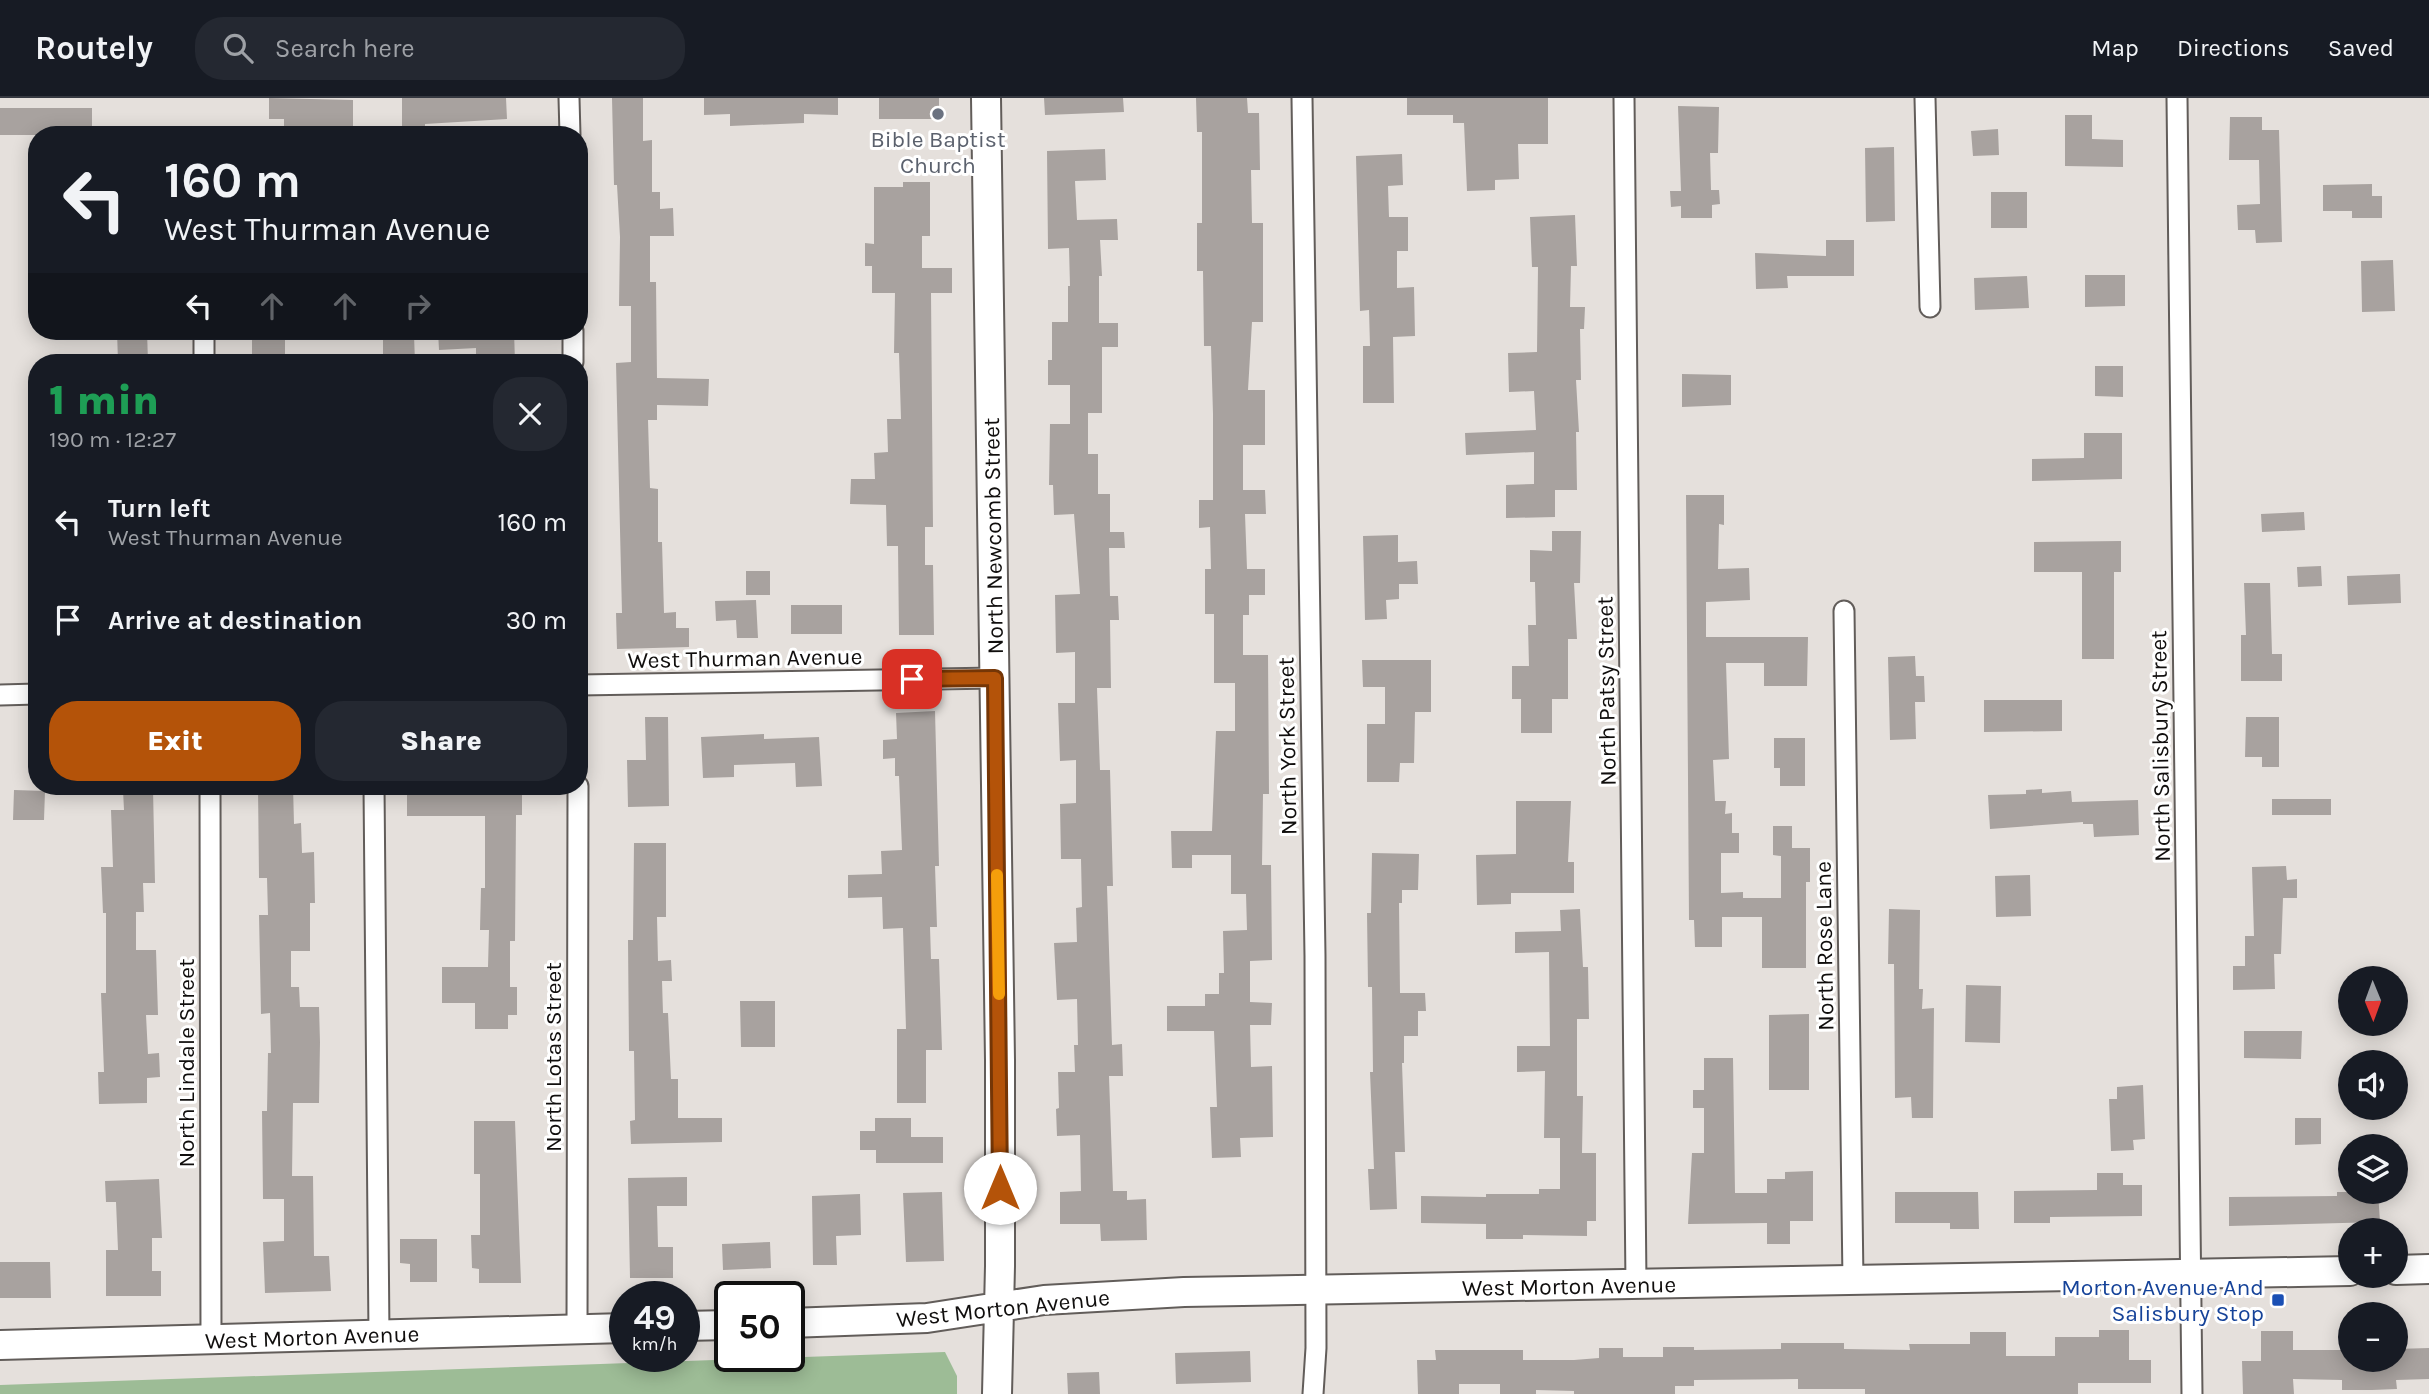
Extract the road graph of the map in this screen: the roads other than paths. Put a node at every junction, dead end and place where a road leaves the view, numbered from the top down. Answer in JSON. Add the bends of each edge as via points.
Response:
{"nodes":[{"id":1,"x":569,"y":98,"type":"edge"},
{"id":2,"x":986,"y":98,"type":"edge"},
{"id":3,"x":1301,"y":98,"type":"edge"},
{"id":4,"x":1624,"y":98,"type":"edge"},
{"id":5,"x":1925,"y":98,"type":"edge"},
{"id":6,"x":2176,"y":98,"type":"edge"},
{"id":7,"x":570,"y":126,"type":"edge"},
{"id":8,"x":1930,"y":307,"type":"dead end"},
{"id":9,"x":1844,"y":611,"type":"dead end"},
{"id":10,"x":995,"y":678,"type":"junction"},
{"id":11,"x":588,"y":685,"type":"edge"},
{"id":12,"x":28,"y":694,"type":"edge"},
{"id":13,"x":0,"y":695,"type":"edge"},
{"id":14,"x":210,"y":795,"type":"edge"},
{"id":15,"x":374,"y":795,"type":"edge"},
{"id":16,"x":578,"y":795,"type":"edge"},
{"id":17,"x":2429,"y":1269,"type":"edge"},
{"id":18,"x":2338,"y":1270,"type":"edge"},
{"id":19,"x":2408,"y":1270,"type":"edge"},
{"id":20,"x":2191,"y":1273,"type":"junction"},
{"id":21,"x":1853,"y":1281,"type":"junction"},
{"id":22,"x":1636,"y":1284,"type":"junction"},
{"id":23,"x":1316,"y":1290,"type":"junction"},
{"id":24,"x":999,"y":1305,"type":"junction"},
{"id":25,"x":805,"y":1322,"type":"edge"},
{"id":26,"x":609,"y":1328,"type":"edge"},
{"id":27,"x":577,"y":1329,"type":"junction"},
{"id":28,"x":379,"y":1335,"type":"junction"},
{"id":29,"x":211,"y":1340,"type":"junction"},
{"id":30,"x":0,"y":1345,"type":"edge"},
{"id":31,"x":997,"y":1394,"type":"edge"},
{"id":32,"x":1313,"y":1394,"type":"edge"},
{"id":33,"x":2192,"y":1394,"type":"edge"}],
"edges":[{"from":1,"to":7,"type":"street"},
{"from":2,"to":10,"type":"main road","name":"North Newcomb Street"},
{"from":3,"to":23,"type":"street","name":"North York Street"},
{"from":4,"to":22,"type":"street","name":"North Patsy Street"},
{"from":5,"to":8,"type":"street"},
{"from":6,"to":20,"type":"street","name":"North Salisbury Street"},
{"from":9,"to":21,"type":"street","name":"North Rose Lane"},
{"from":10,"to":11,"type":"street","name":"West Thurman Avenue"},
{"from":10,"to":24,"type":"main road","name":"North Newcomb Street"},
{"from":12,"to":13,"type":"street"},
{"from":14,"to":29,"type":"street","name":"North Lindale Street"},
{"from":15,"to":28,"type":"street"},
{"from":16,"to":27,"type":"street","name":"North Lotas Street"},
{"from":17,"to":19,"type":"main road"},
{"from":18,"to":20,"type":"main road","name":"West Morton Avenue"},
{"from":20,"to":21,"type":"main road","name":"West Morton Avenue"},
{"from":20,"to":33,"type":"street","name":"North Salisbury Street"},
{"from":21,"to":22,"type":"main road","name":"West Morton Avenue"},
{"from":22,"to":23,"type":"main road","name":"West Morton Avenue"},
{"from":23,"to":24,"type":"main road","name":"West Morton Avenue","via":[[1107,1296]]},
{"from":23,"to":32,"type":"street","name":"North York Street"},
{"from":24,"to":25,"type":"main road","name":"West Morton Avenue","via":[[927,1318]]},
{"from":24,"to":31,"type":"main road","name":"North Newcomb Street"},
{"from":26,"to":27,"type":"main road","name":"West Morton Avenue"},
{"from":27,"to":28,"type":"main road","name":"West Morton Avenue"},
{"from":28,"to":29,"type":"main road","name":"West Morton Avenue"},
{"from":29,"to":30,"type":"main road","name":"West Morton Avenue"}]}
